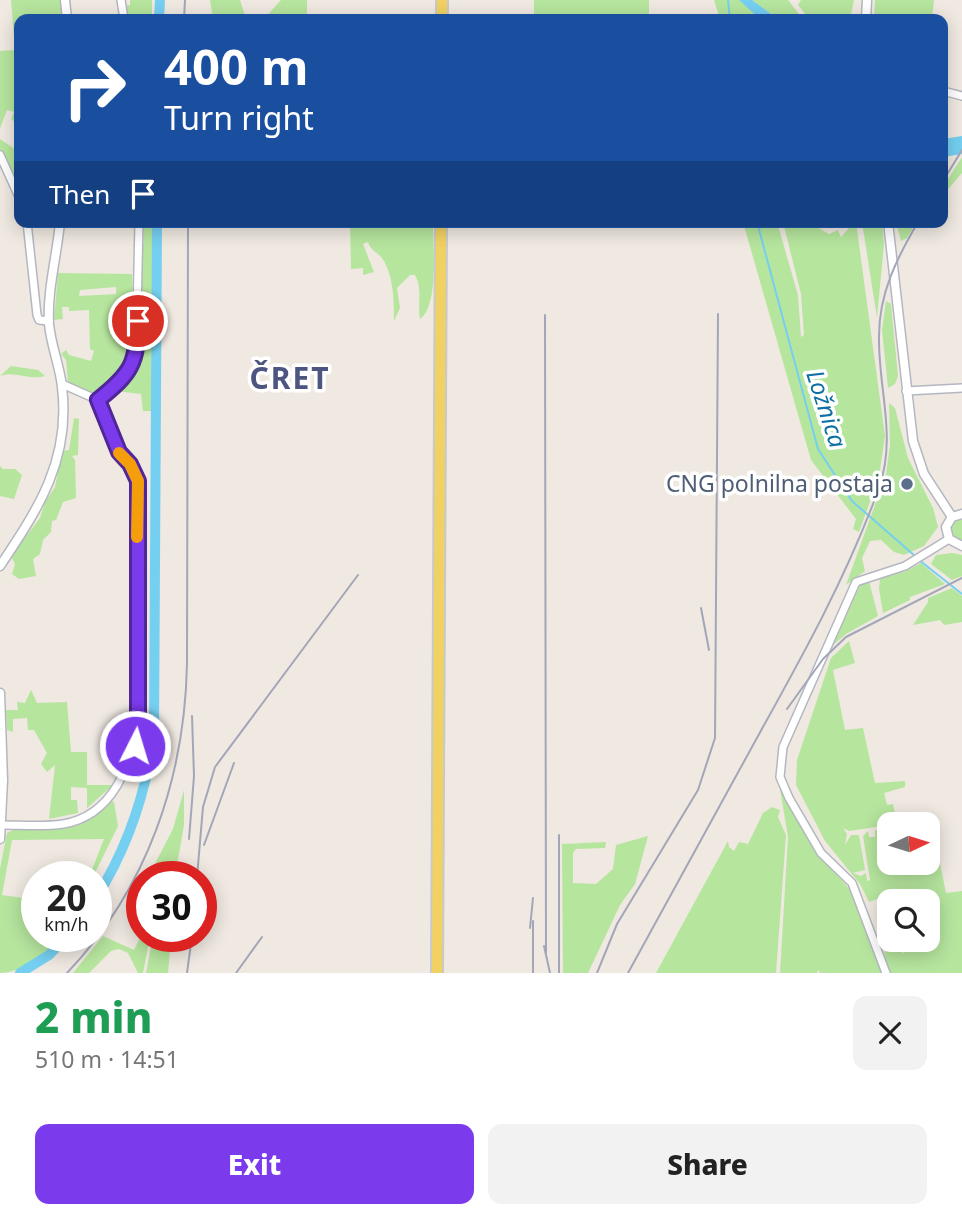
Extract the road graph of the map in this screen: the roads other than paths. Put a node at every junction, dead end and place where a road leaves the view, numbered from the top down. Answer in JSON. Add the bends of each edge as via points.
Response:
{"nodes":[{"id":1,"x":0,"y":155,"type":"edge"},
{"id":2,"x":14,"y":186,"type":"edge"},
{"id":3,"x":28,"y":228,"type":"edge"},
{"id":4,"x":59,"y":228,"type":"edge"},
{"id":5,"x":139,"y":228,"type":"edge"},
{"id":6,"x":441,"y":228,"type":"edge"},
{"id":7,"x":889,"y":228,"type":"edge"},
{"id":8,"x":49,"y":321,"type":"junction"},
{"id":9,"x":62,"y":384,"type":"junction"},
{"id":10,"x":962,"y":388,"type":"edge"},
{"id":11,"x":906,"y":391,"type":"junction"},
{"id":12,"x":98,"y":400,"type":"junction"},
{"id":13,"x":962,"y":514,"type":"edge"},
{"id":14,"x":952,"y":517,"type":"junction"},
{"id":15,"x":949,"y":539,"type":"junction"},
{"id":16,"x":962,"y":546,"type":"edge"},
{"id":17,"x":0,"y":566,"type":"edge"},
{"id":18,"x":0,"y":694,"type":"edge"},
{"id":19,"x":2,"y":825,"type":"junction"},
{"id":20,"x":0,"y":839,"type":"edge"},
{"id":21,"x":437,"y":973,"type":"edge"},
{"id":22,"x":886,"y":973,"type":"edge"}],
"edges":[{"from":1,"to":2,"type":"street"},
{"from":3,"to":8,"type":"street","via":[[37,316]]},
{"from":4,"to":8,"type":"street"},
{"from":5,"to":12,"type":"street","via":[[136,359],[119,383]]},
{"from":6,"to":21,"type":"main road"},
{"from":7,"to":11,"type":"street"},
{"from":8,"to":9,"type":"street"},
{"from":9,"to":12,"type":"street"},
{"from":9,"to":17,"type":"street","via":[[60,444],[50,482],[37,513]]},
{"from":10,"to":11,"type":"street"},
{"from":11,"to":14,"type":"street","via":[[917,459]]},
{"from":12,"to":19,"type":"street","via":[[119,452],[138,481],[135,746],[122,780],[90,813],[64,824]]},
{"from":13,"to":14,"type":"street"},
{"from":14,"to":15,"type":"street","via":[[946,527]]},
{"from":15,"to":16,"type":"street"},
{"from":15,"to":22,"type":"street","via":[[905,566],[861,579],[850,591],[779,766],[789,798],[821,853],[852,883]]},
{"from":18,"to":19,"type":"street"},
{"from":19,"to":20,"type":"street"}]}
